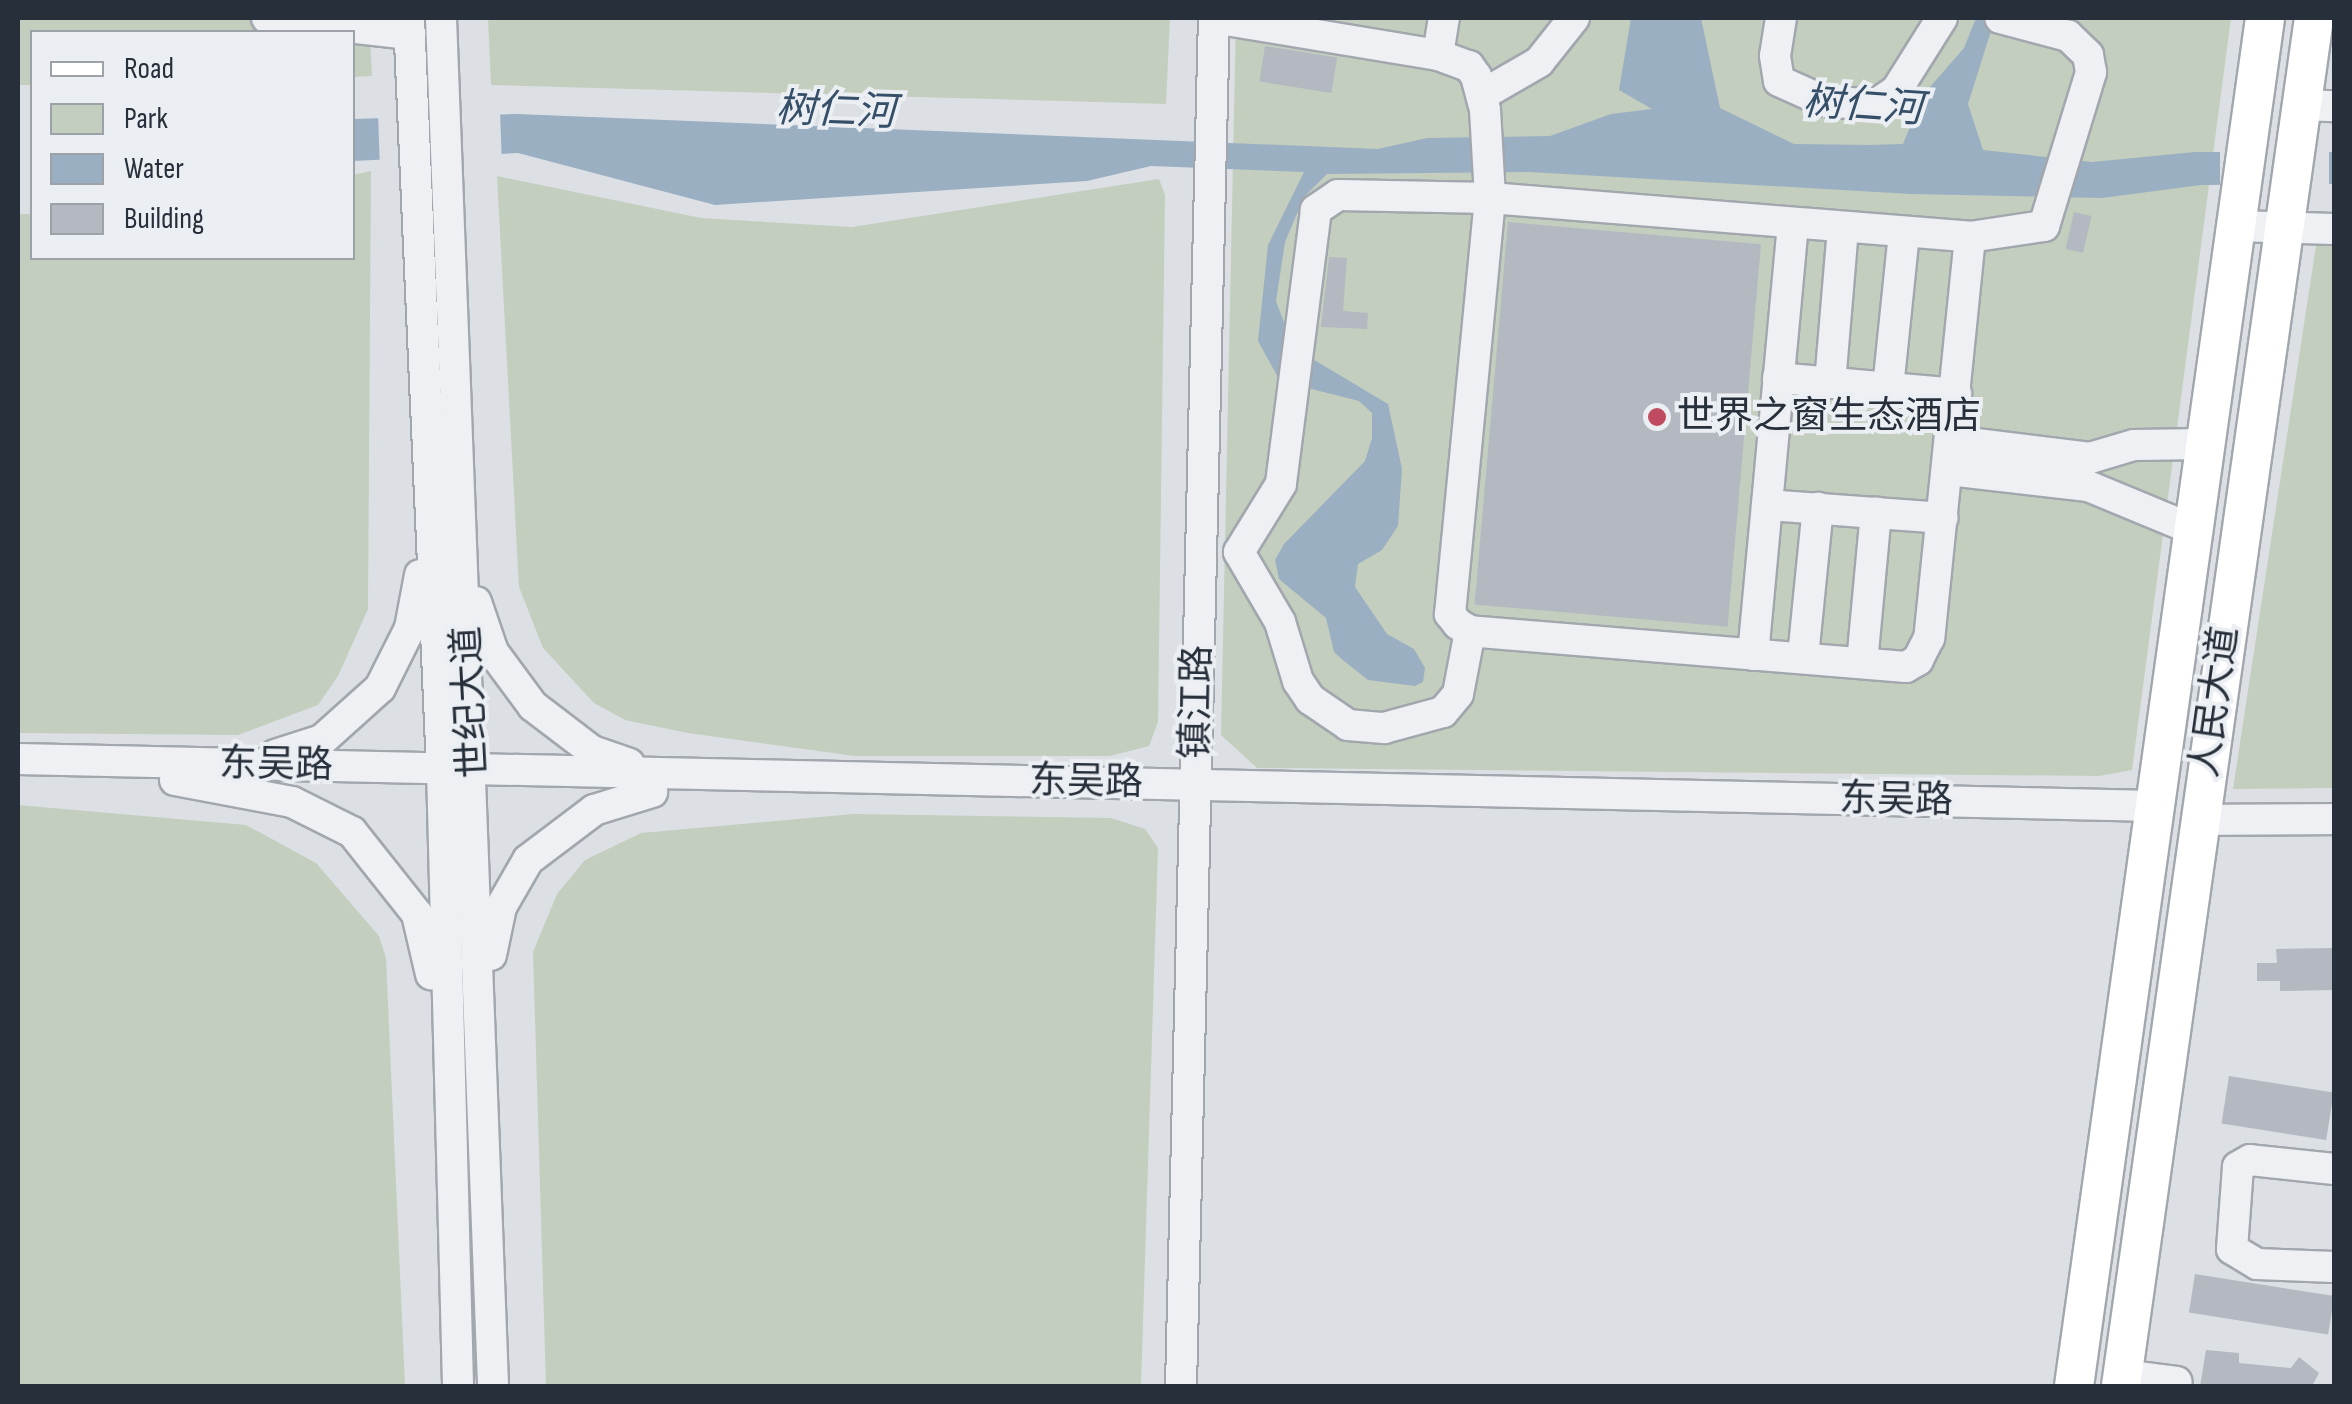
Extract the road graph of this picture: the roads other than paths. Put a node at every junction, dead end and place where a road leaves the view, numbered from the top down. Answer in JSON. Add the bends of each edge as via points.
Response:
{"nodes":[{"id":1,"x":267,"y":18,"type":"edge"},
{"id":2,"x":442,"y":18,"type":"edge"},
{"id":3,"x":1214,"y":18,"type":"edge"},
{"id":4,"x":1444,"y":18,"type":"edge"},
{"id":5,"x":1574,"y":18,"type":"edge"},
{"id":6,"x":1781,"y":18,"type":"edge"},
{"id":7,"x":1942,"y":18,"type":"edge"},
{"id":8,"x":2265,"y":18,"type":"edge"},
{"id":9,"x":2314,"y":18,"type":"edge"},
{"id":10,"x":2006,"y":19,"type":"edge"},
{"id":11,"x":305,"y":20,"type":"edge"},
{"id":12,"x":410,"y":26,"type":"edge"},
{"id":13,"x":1339,"y":28,"type":"edge"},
{"id":14,"x":1438,"y":55,"type":"junction"},
{"id":15,"x":1483,"y":103,"type":"junction"},
{"id":16,"x":2318,"y":106,"type":"edge"},
{"id":17,"x":431,"y":169,"type":"junction"},
{"id":18,"x":1490,"y":190,"type":"junction"},
{"id":19,"x":2334,"y":217,"type":"edge"},
{"id":20,"x":2285,"y":222,"type":"junction"},
{"id":21,"x":1793,"y":224,"type":"junction"},
{"id":22,"x":2236,"y":226,"type":"junction"},
{"id":23,"x":1843,"y":228,"type":"junction"},
{"id":24,"x":2334,"y":229,"type":"edge"},
{"id":25,"x":1904,"y":232,"type":"junction"},
{"id":26,"x":1970,"y":238,"type":"junction"},
{"id":27,"x":422,"y":367,"type":"junction"},
{"id":28,"x":1778,"y":378,"type":"junction"},
{"id":29,"x":1830,"y":382,"type":"junction"},
{"id":30,"x":1888,"y":388,"type":"junction"},
{"id":31,"x":1956,"y":394,"type":"junction"},
{"id":32,"x":2206,"y":444,"type":"junction"},
{"id":33,"x":1950,"y":455,"type":"junction"},
{"id":34,"x":1767,"y":504,"type":"junction"},
{"id":35,"x":1818,"y":508,"type":"junction"},
{"id":36,"x":1876,"y":513,"type":"junction"},
{"id":37,"x":2242,"y":515,"type":"junction"},
{"id":38,"x":1943,"y":518,"type":"junction"},
{"id":39,"x":2195,"y":519,"type":"junction"},
{"id":40,"x":462,"y":543,"type":"junction"},
{"id":41,"x":1470,"y":630,"type":"junction"},
{"id":42,"x":1752,"y":654,"type":"junction"},
{"id":43,"x":1804,"y":658,"type":"junction"},
{"id":44,"x":1862,"y":663,"type":"junction"},
{"id":45,"x":18,"y":759,"type":"edge"},
{"id":46,"x":179,"y":771,"type":"junction"},
{"id":47,"x":18,"y":775,"type":"edge"},
{"id":48,"x":442,"y":778,"type":"junction"},
{"id":49,"x":475,"y":778,"type":"junction"},
{"id":50,"x":651,"y":782,"type":"junction"},
{"id":51,"x":1195,"y":795,"type":"junction"},
{"id":52,"x":2154,"y":812,"type":"junction"},
{"id":53,"x":2198,"y":820,"type":"junction"},
{"id":54,"x":2334,"y":820,"type":"edge"},
{"id":55,"x":448,"y":1089,"type":"junction"},
{"id":56,"x":480,"y":1093,"type":"junction"},
{"id":57,"x":2334,"y":1169,"type":"edge"},
{"id":58,"x":2334,"y":1267,"type":"edge"},
{"id":59,"x":2122,"y":1380,"type":"edge"},
{"id":60,"x":2177,"y":1382,"type":"dead end"},
{"id":61,"x":458,"y":1386,"type":"edge"},
{"id":62,"x":493,"y":1386,"type":"edge"},
{"id":63,"x":1181,"y":1386,"type":"edge"},
{"id":64,"x":2074,"y":1386,"type":"edge"}],
"edges":[{"from":1,"to":11,"type":"street"},
{"from":2,"to":17,"type":"street","name":"世纪大道","via":[[444,84]]},
{"from":3,"to":13,"type":"street"},
{"from":3,"to":51,"type":"street","name":"镇江路"},
{"from":4,"to":14,"type":"street"},
{"from":5,"to":15,"type":"street","via":[[1539,62]]},
{"from":6,"to":7,"type":"street","via":[[1780,81],[1824,100],[1875,105],[1896,91]]},
{"from":8,"to":22,"type":"main road","name":"人民大道"},
{"from":9,"to":16,"type":"main road","name":"人民大道"},
{"from":10,"to":26,"type":"street","via":[[2068,36],[2088,55],[2091,72],[2044,226]]},
{"from":11,"to":12,"type":"street"},
{"from":12,"to":17,"type":"street","name":"世纪大道","via":[[412,86]]},
{"from":13,"to":14,"type":"street"},
{"from":14,"to":15,"type":"street","via":[[1470,66]]},
{"from":15,"to":18,"type":"street"},
{"from":16,"to":20,"type":"main road","name":"人民大道"},
{"from":17,"to":27,"type":"street","name":"世纪大道"},
{"from":17,"to":40,"type":"street","name":"世纪大道"},
{"from":18,"to":21,"type":"street"},
{"from":18,"to":41,"type":"street","via":[[1450,614]]},
{"from":18,"to":41,"type":"street","via":[[1327,201],[1311,222],[1282,484],[1239,552],[1280,622],[1310,699],[1348,725],[1420,722],[1443,712],[1458,694]]},
{"from":19,"to":20,"type":"street"},
{"from":20,"to":22,"type":"street"},
{"from":20,"to":24,"type":"street"},
{"from":20,"to":37,"type":"main road","name":"人民大道"},
{"from":21,"to":23,"type":"street"},
{"from":21,"to":28,"type":"street"},
{"from":22,"to":32,"type":"main road","name":"人民大道"},
{"from":23,"to":25,"type":"street"},
{"from":23,"to":29,"type":"street"},
{"from":25,"to":26,"type":"street"},
{"from":25,"to":30,"type":"street"},
{"from":26,"to":31,"type":"street"},
{"from":27,"to":46,"type":"street","via":[[420,581],[397,662],[354,717],[322,740],[291,753]]},
{"from":27,"to":48,"type":"street","name":"世纪大道"},
{"from":28,"to":29,"type":"street"},
{"from":28,"to":34,"type":"street"},
{"from":29,"to":30,"type":"street"},
{"from":30,"to":31,"type":"street"},
{"from":31,"to":33,"type":"street"},
{"from":32,"to":33,"type":"street","via":[[2134,446],[2090,458]]},
{"from":32,"to":39,"type":"main road","name":"人民大道"},
{"from":33,"to":38,"type":"street"},
{"from":33,"to":39,"type":"street"},
{"from":34,"to":35,"type":"street"},
{"from":34,"to":42,"type":"street"},
{"from":35,"to":36,"type":"street"},
{"from":35,"to":43,"type":"street"},
{"from":36,"to":38,"type":"street"},
{"from":36,"to":44,"type":"street"},
{"from":37,"to":39,"type":"street"},
{"from":37,"to":53,"type":"main road","name":"人民大道"},
{"from":38,"to":44,"type":"street","via":[[1925,652],[1906,667]]},
{"from":39,"to":52,"type":"main road","name":"人民大道"},
{"from":40,"to":49,"type":"street","name":"世纪大道"},
{"from":40,"to":50,"type":"street","via":[[480,616],[512,684],[592,751]]},
{"from":41,"to":42,"type":"street"},
{"from":42,"to":43,"type":"street"},
{"from":43,"to":44,"type":"street"},
{"from":45,"to":46,"type":"street","name":"东吴路"},
{"from":46,"to":47,"type":"street","name":"东吴路"},
{"from":46,"to":48,"type":"street","name":"东吴路"},
{"from":46,"to":55,"type":"street","via":[[292,802],[352,832],[375,856],[417,914]]},
{"from":48,"to":49,"type":"street","name":"东吴路"},
{"from":48,"to":55,"type":"street","name":"世纪大道"},
{"from":49,"to":50,"type":"street","name":"东吴路"},
{"from":49,"to":56,"type":"street","name":"世纪大道"},
{"from":50,"to":51,"type":"street","name":"东吴路"},
{"from":50,"to":56,"type":"street","via":[[562,831],[513,880],[493,935]]},
{"from":51,"to":52,"type":"street","name":"东吴路"},
{"from":51,"to":63,"type":"street","name":"镇江路"},
{"from":52,"to":64,"type":"main road","name":"人民大道"},
{"from":53,"to":54,"type":"street"},
{"from":53,"to":59,"type":"main road","name":"人民大道"},
{"from":55,"to":61,"type":"street","name":"世纪大道"},
{"from":56,"to":62,"type":"street","name":"世纪大道"},
{"from":57,"to":58,"type":"street","via":[[2250,1160],[2238,1167],[2232,1249],[2256,1264]]},
{"from":59,"to":60,"type":"street"}]}
